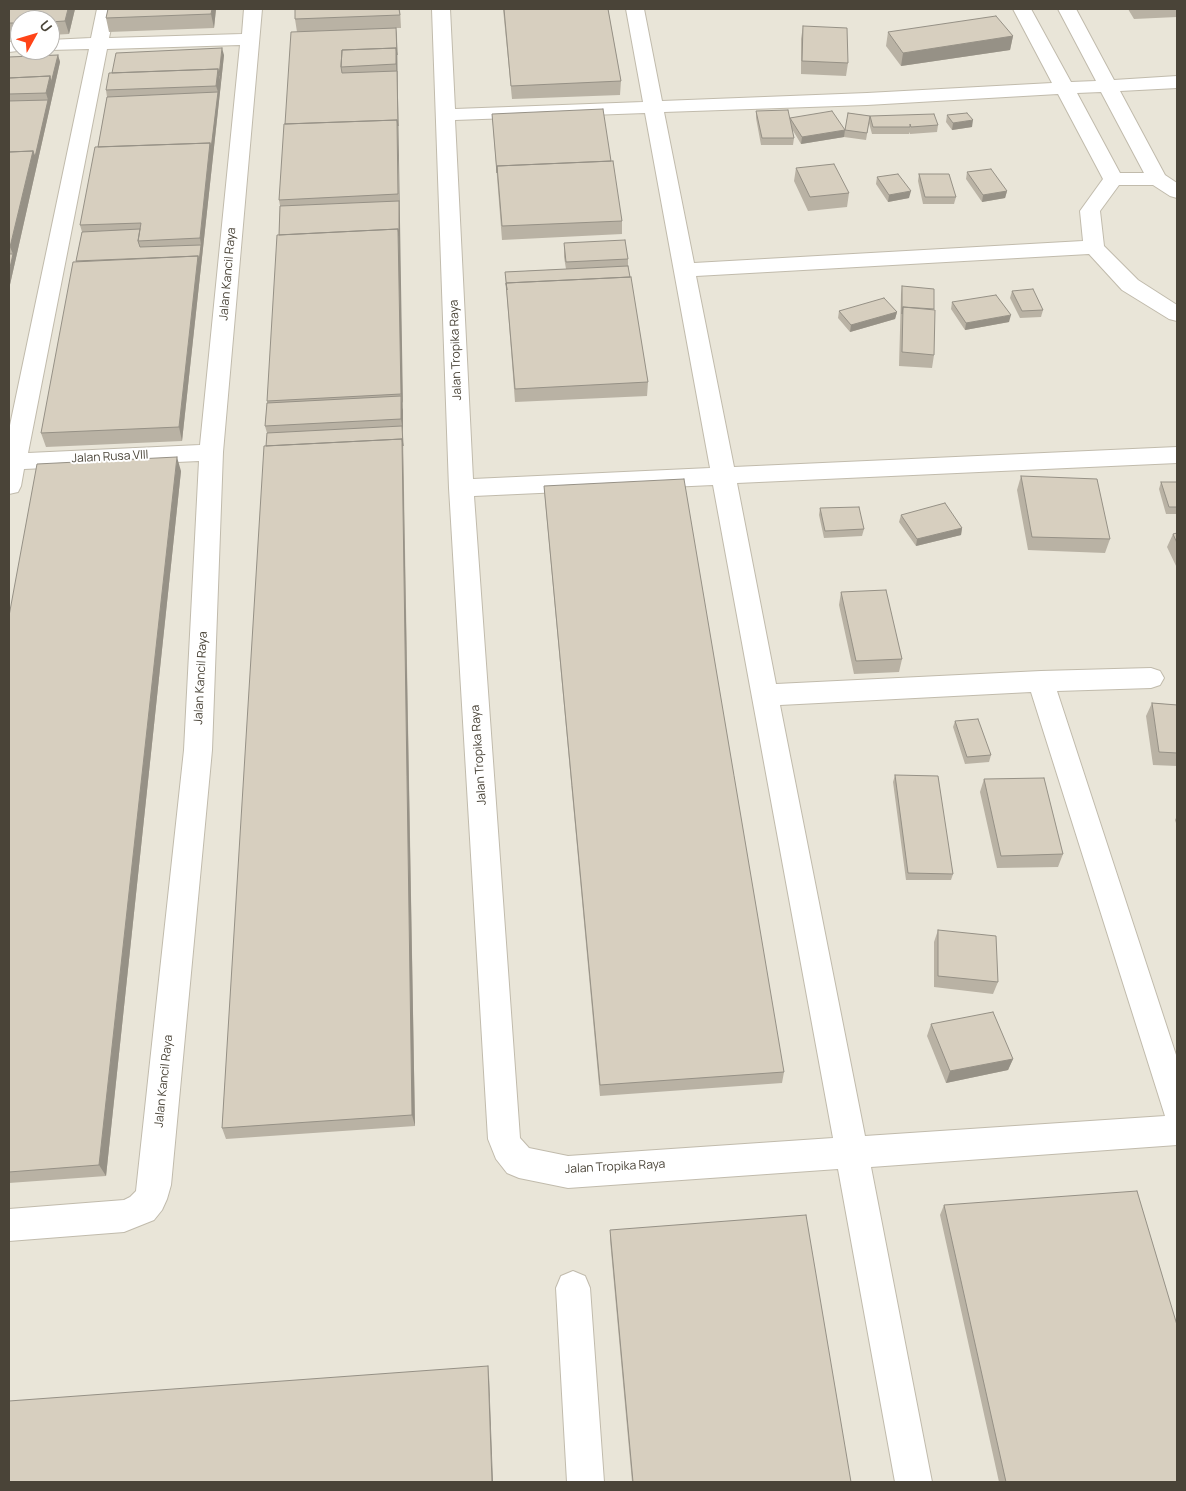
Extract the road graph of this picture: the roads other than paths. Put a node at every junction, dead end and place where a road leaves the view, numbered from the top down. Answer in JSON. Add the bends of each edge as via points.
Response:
{"nodes":[{"id":1,"x":106,"y":9,"type":"edge"},
{"id":2,"x":253,"y":9,"type":"edge"},
{"id":3,"x":441,"y":9,"type":"edge"},
{"id":4,"x":635,"y":9,"type":"edge"},
{"id":5,"x":1022,"y":9,"type":"edge"},
{"id":6,"x":1067,"y":9,"type":"edge"},
{"id":7,"x":250,"y":39,"type":"junction"},
{"id":8,"x":99,"y":43,"type":"junction"},
{"id":9,"x":60,"y":45,"type":"edge"},
{"id":10,"x":1177,"y":82,"type":"edge"},
{"id":11,"x":1108,"y":85,"type":"junction"},
{"id":12,"x":1064,"y":87,"type":"junction"},
{"id":13,"x":653,"y":105,"type":"junction"},
{"id":14,"x":446,"y":115,"type":"junction"},
{"id":15,"x":1114,"y":178,"type":"junction"},
{"id":16,"x":1157,"y":179,"type":"junction"},
{"id":17,"x":1177,"y":192,"type":"edge"},
{"id":18,"x":1094,"y":247,"type":"junction"},
{"id":19,"x":684,"y":270,"type":"junction"},
{"id":20,"x":1177,"y":314,"type":"edge"},
{"id":21,"x":211,"y":452,"type":"junction"},
{"id":22,"x":1177,"y":455,"type":"edge"},
{"id":23,"x":11,"y":462,"type":"edge"},
{"id":24,"x":724,"y":476,"type":"junction"},
{"id":25,"x":9,"y":486,"type":"edge"},
{"id":26,"x":461,"y":488,"type":"junction"},
{"id":27,"x":1151,"y":678,"type":"dead end"},
{"id":28,"x":1041,"y":681,"type":"junction"},
{"id":29,"x":765,"y":695,"type":"junction"},
{"id":30,"x":1177,"y":1107,"type":"edge"},
{"id":31,"x":1177,"y":1130,"type":"edge"},
{"id":32,"x":852,"y":1152,"type":"junction"},
{"id":33,"x":9,"y":1225,"type":"edge"},
{"id":34,"x":573,"y":1288,"type":"dead end"},
{"id":35,"x":586,"y":1482,"type":"edge"},
{"id":36,"x":914,"y":1482,"type":"edge"}],
"edges":[{"from":1,"to":8,"type":"street"},
{"from":2,"to":7,"type":"street","name":"Jalan Kancil Raya"},
{"from":3,"to":14,"type":"street","name":"Jalan Tropika Raya"},
{"from":4,"to":13,"type":"street"},
{"from":5,"to":12,"type":"street"},
{"from":6,"to":11,"type":"street"},
{"from":7,"to":8,"type":"street"},
{"from":7,"to":21,"type":"street","name":"Jalan Kancil Raya"},
{"from":8,"to":9,"type":"street"},
{"from":8,"to":23,"type":"street"},
{"from":10,"to":11,"type":"street"},
{"from":11,"to":12,"type":"street"},
{"from":11,"to":16,"type":"street"},
{"from":12,"to":13,"type":"street"},
{"from":12,"to":15,"type":"street"},
{"from":13,"to":14,"type":"street"},
{"from":13,"to":19,"type":"street"},
{"from":14,"to":26,"type":"street","name":"Jalan Tropika Raya"},
{"from":15,"to":16,"type":"street"},
{"from":15,"to":18,"type":"street","via":[[1090,211]]},
{"from":16,"to":17,"type":"street"},
{"from":18,"to":19,"type":"street"},
{"from":18,"to":20,"type":"street","via":[[1130,285]]},
{"from":19,"to":24,"type":"street"},
{"from":21,"to":23,"type":"street","name":"Jalan Rusa VIII"},
{"from":21,"to":33,"type":"street","name":"Jalan Kancil Raya","via":[[198,750],[154,1185],[150,1199],[142,1209],[124,1216]]},
{"from":22,"to":24,"type":"street"},
{"from":23,"to":25,"type":"street"},
{"from":24,"to":26,"type":"street"},
{"from":24,"to":29,"type":"street"},
{"from":26,"to":32,"type":"street","name":"Jalan Tropika Raya","via":[[504,1129],[508,1148],[519,1162],[568,1172]]},
{"from":27,"to":28,"type":"street"},
{"from":28,"to":29,"type":"street"},
{"from":28,"to":30,"type":"street"},
{"from":29,"to":32,"type":"street"},
{"from":31,"to":32,"type":"street","name":"Jalan Tropika Raya"},
{"from":32,"to":36,"type":"street"},
{"from":34,"to":35,"type":"street"}]}
